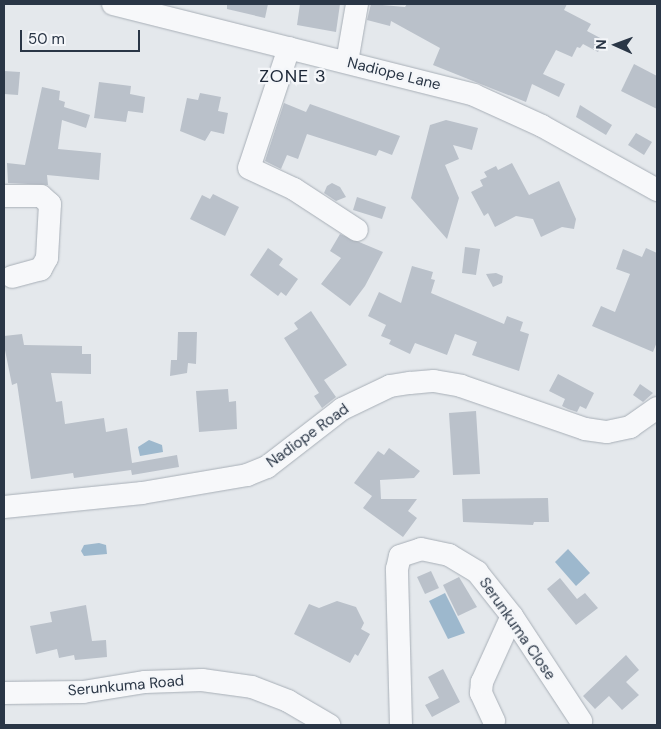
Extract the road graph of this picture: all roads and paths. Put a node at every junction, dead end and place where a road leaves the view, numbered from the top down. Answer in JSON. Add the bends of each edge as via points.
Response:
{"nodes":[{"id":1,"x":113,"y":4,"type":"edge"},
{"id":2,"x":357,"y":4,"type":"edge"},
{"id":3,"x":289,"y":48,"type":"junction"},
{"id":4,"x":347,"y":62,"type":"junction"},
{"id":5,"x":657,"y":190,"type":"edge"},
{"id":6,"x":4,"y":196,"type":"edge"},
{"id":7,"x":357,"y":230,"type":"dead end"},
{"id":8,"x":12,"y":277,"type":"dead end"},
{"id":9,"x":657,"y":408,"type":"edge"},
{"id":10,"x":4,"y":507,"type":"edge"},
{"id":11,"x":512,"y":616,"type":"junction"},
{"id":12,"x":4,"y":693,"type":"edge"},
{"id":13,"x":494,"y":721,"type":"dead end"},
{"id":14,"x":581,"y":721,"type":"dead end"},
{"id":15,"x":328,"y":725,"type":"edge"},
{"id":16,"x":401,"y":725,"type":"edge"}],
"edges":[{"from":1,"to":3,"type":"street","name":"Nadiope Lane"},
{"from":2,"to":4,"type":"street"},
{"from":3,"to":4,"type":"street","name":"Nadiope Lane"},
{"from":3,"to":7,"type":"street","via":[[249,168],[294,189]]},
{"from":4,"to":5,"type":"street","name":"Nadiope Lane","via":[[474,95],[542,126]]},
{"from":6,"to":8,"type":"street","via":[[41,196],[50,204],[47,258],[41,269]]},
{"from":9,"to":10,"type":"street","name":"Nadiope Road","via":[[630,427],[607,432],[585,429],[461,386],[434,381],[410,382],[390,386],[342,409],[267,467],[247,475],[142,493]]},
{"from":11,"to":13,"type":"street","via":[[482,682],[481,693]]},
{"from":11,"to":14,"type":"street","name":"Serunkuma Close"},
{"from":11,"to":16,"type":"street","name":"Serunkuma Close","via":[[476,572],[463,562],[421,549],[400,556],[397,569]]},
{"from":12,"to":15,"type":"street","name":"Serunkuma Road","via":[[83,692],[145,682],[202,680],[252,687],[288,701]]}]}
